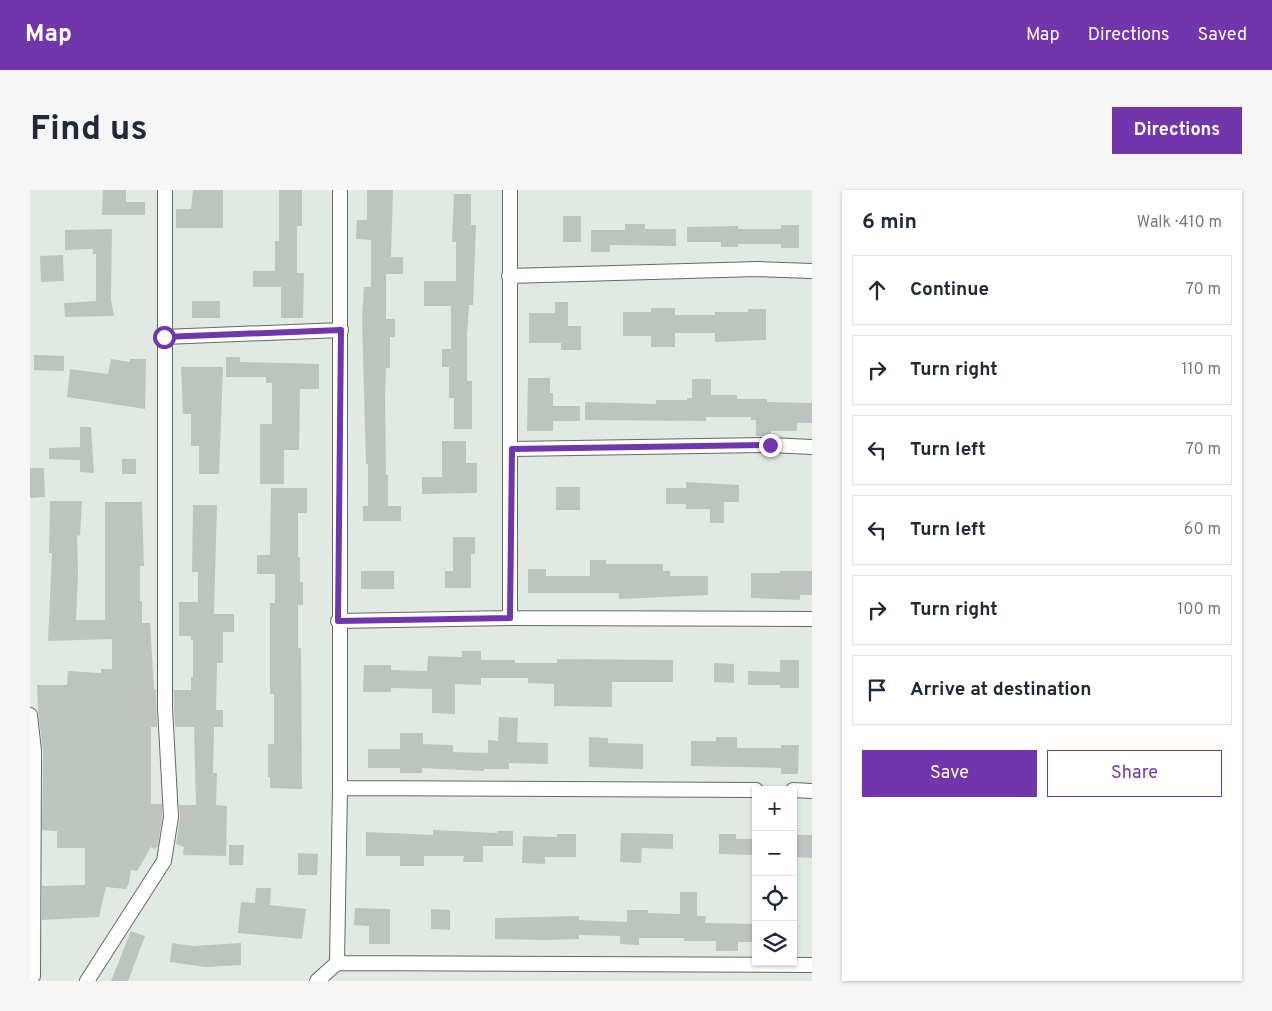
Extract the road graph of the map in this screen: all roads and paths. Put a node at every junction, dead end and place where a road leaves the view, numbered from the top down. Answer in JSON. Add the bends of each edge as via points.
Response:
{"nodes":[{"id":1,"x":165,"y":190,"type":"edge"},
{"id":2,"x":340,"y":190,"type":"edge"},
{"id":3,"x":510,"y":190,"type":"edge"},
{"id":4,"x":812,"y":271,"type":"edge"},
{"id":5,"x":508,"y":276,"type":"junction"},
{"id":6,"x":341,"y":330,"type":"junction"},
{"id":7,"x":164,"y":337,"type":"junction"},
{"id":8,"x":812,"y":447,"type":"edge"},
{"id":9,"x":512,"y":449,"type":"junction"},
{"id":10,"x":510,"y":618,"type":"junction"},
{"id":11,"x":812,"y":619,"type":"edge"},
{"id":12,"x":338,"y":621,"type":"junction"},
{"id":13,"x":30,"y":715,"type":"edge"},
{"id":14,"x":340,"y":788,"type":"junction"},
{"id":15,"x":752,"y":790,"type":"edge"},
{"id":16,"x":797,"y":790,"type":"edge"},
{"id":17,"x":812,"y":790,"type":"edge"},
{"id":18,"x":337,"y":963,"type":"junction"},
{"id":19,"x":812,"y":965,"type":"edge"},
{"id":20,"x":35,"y":977,"type":"edge"},
{"id":21,"x":87,"y":981,"type":"edge"},
{"id":22,"x":317,"y":981,"type":"edge"}],
"edges":[{"from":1,"to":7,"type":"street"},
{"from":2,"to":6,"type":"street"},
{"from":3,"to":5,"type":"street"},
{"from":4,"to":5,"type":"street","via":[[758,269]]},
{"from":5,"to":9,"type":"street"},
{"from":6,"to":7,"type":"street"},
{"from":6,"to":12,"type":"street"},
{"from":7,"to":21,"type":"street","via":[[165,708],[171,817],[164,861]]},
{"from":8,"to":9,"type":"street"},
{"from":9,"to":10,"type":"street"},
{"from":10,"to":11,"type":"street"},
{"from":10,"to":12,"type":"street"},
{"from":12,"to":14,"type":"street"},
{"from":13,"to":20,"type":"street","via":[[34,751]]},
{"from":14,"to":15,"type":"street"},
{"from":14,"to":18,"type":"street"},
{"from":16,"to":17,"type":"street"},
{"from":18,"to":19,"type":"street"},
{"from":18,"to":22,"type":"street"}]}
